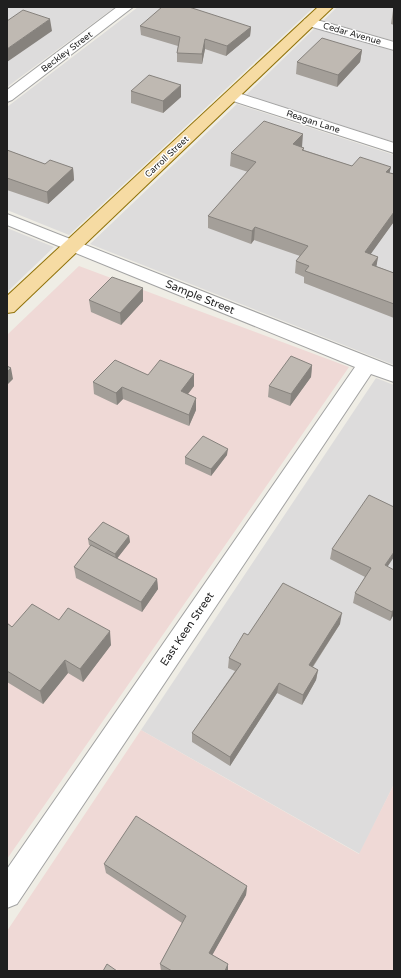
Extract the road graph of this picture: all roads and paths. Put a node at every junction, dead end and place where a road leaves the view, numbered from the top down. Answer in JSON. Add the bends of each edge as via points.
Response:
{"nodes":[{"id":1,"x":126,"y":7,"type":"edge"},
{"id":2,"x":326,"y":7,"type":"edge"},
{"id":3,"x":310,"y":22,"type":"junction"},
{"id":4,"x":394,"y":46,"type":"edge"},
{"id":5,"x":232,"y":96,"type":"junction"},
{"id":6,"x":7,"y":97,"type":"edge"},
{"id":7,"x":394,"y":148,"type":"edge"},
{"id":8,"x":7,"y":219,"type":"edge"},
{"id":9,"x":72,"y":246,"type":"junction"},
{"id":10,"x":7,"y":307,"type":"edge"},
{"id":11,"x":368,"y":364,"type":"junction"},
{"id":12,"x":394,"y":375,"type":"edge"},
{"id":13,"x":7,"y":894,"type":"edge"}],
"edges":[{"from":1,"to":6,"type":"street","name":"Beckley Street"},
{"from":2,"to":3,"type":"main road","name":"Carroll Street"},
{"from":3,"to":4,"type":"street","name":"Cedar Avenue"},
{"from":3,"to":5,"type":"main road","name":"Carroll Street"},
{"from":5,"to":7,"type":"street","name":"Reagan Lane"},
{"from":5,"to":9,"type":"main road","name":"Carroll Street"},
{"from":8,"to":9,"type":"street","name":"Sample Street"},
{"from":9,"to":10,"type":"main road","name":"Carroll Street"},
{"from":9,"to":11,"type":"street","name":"Sample Street"},
{"from":11,"to":12,"type":"street","name":"Sample Street"},
{"from":11,"to":13,"type":"street","name":"East Keen Street"}]}
